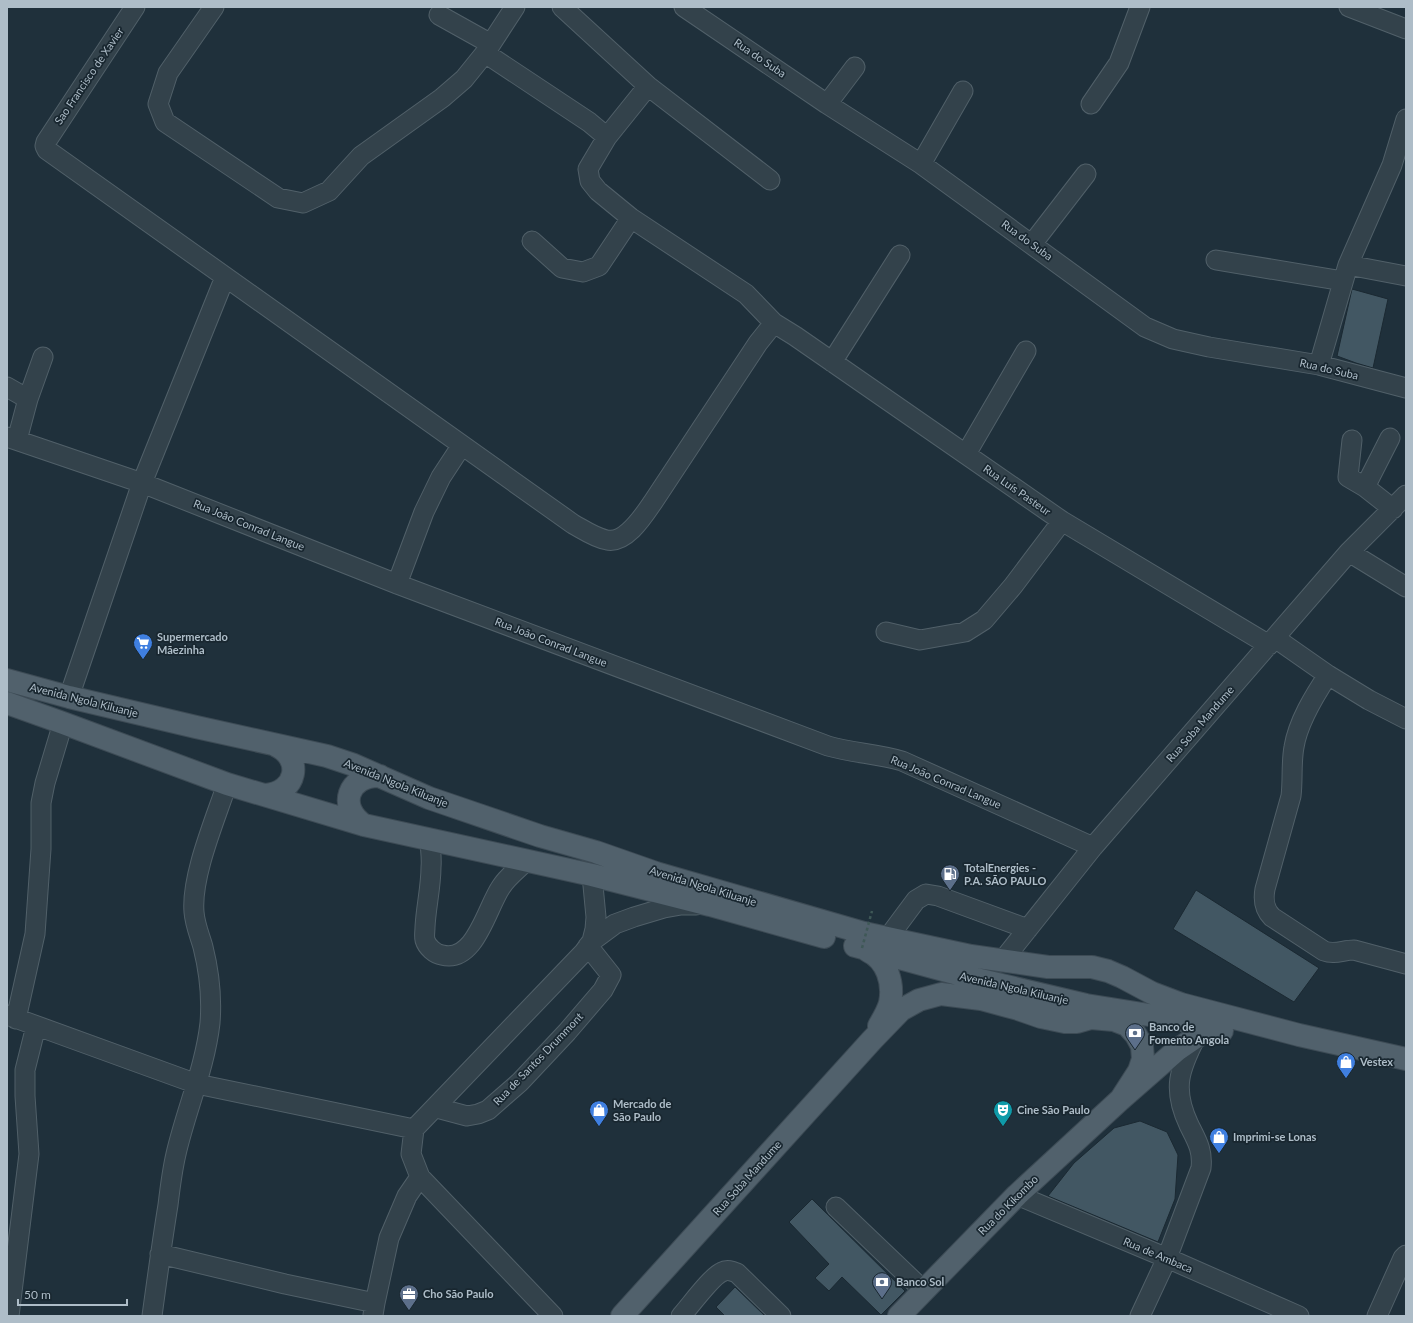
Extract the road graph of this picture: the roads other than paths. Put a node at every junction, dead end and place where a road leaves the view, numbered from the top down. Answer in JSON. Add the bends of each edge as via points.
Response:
{"nodes":[{"id":1,"x":135,"y":7,"type":"edge"},
{"id":2,"x":214,"y":7,"type":"edge"},
{"id":3,"x":515,"y":7,"type":"edge"},
{"id":4,"x":562,"y":7,"type":"edge"},
{"id":5,"x":684,"y":7,"type":"edge"},
{"id":6,"x":1140,"y":7,"type":"edge"},
{"id":7,"x":1349,"y":7,"type":"edge"},
{"id":8,"x":439,"y":15,"type":"dead end"},
{"id":9,"x":1406,"y":29,"type":"edge"},
{"id":10,"x":488,"y":49,"type":"junction"},
{"id":11,"x":854,"y":67,"type":"dead end"},
{"id":12,"x":648,"y":86,"type":"junction"},
{"id":13,"x":963,"y":91,"type":"dead end"},
{"id":14,"x":828,"y":104,"type":"junction"},
{"id":15,"x":1090,"y":104,"type":"dead end"},
{"id":16,"x":1406,"y":119,"type":"edge"},
{"id":17,"x":607,"y":137,"type":"junction"},
{"id":18,"x":921,"y":164,"type":"junction"},
{"id":19,"x":1086,"y":174,"type":"dead end"},
{"id":20,"x":770,"y":180,"type":"dead end"},
{"id":21,"x":632,"y":218,"type":"junction"},
{"id":22,"x":532,"y":241,"type":"dead end"},
{"id":23,"x":1032,"y":244,"type":"junction"},
{"id":24,"x":900,"y":256,"type":"dead end"},
{"id":25,"x":1216,"y":260,"type":"dead end"},
{"id":26,"x":1346,"y":273,"type":"junction"},
{"id":27,"x":1406,"y":276,"type":"edge"},
{"id":28,"x":225,"y":277,"type":"junction"},
{"id":29,"x":774,"y":323,"type":"junction"},
{"id":30,"x":1026,"y":351,"type":"dead end"},
{"id":31,"x":43,"y":357,"type":"dead end"},
{"id":32,"x":832,"y":362,"type":"junction"},
{"id":33,"x":1320,"y":365,"type":"junction"},
{"id":34,"x":7,"y":387,"type":"edge"},
{"id":35,"x":1406,"y":388,"type":"edge"},
{"id":36,"x":28,"y":399,"type":"junction"},
{"id":37,"x":1390,"y":438,"type":"dead end"},
{"id":38,"x":12,"y":439,"type":"edge"},
{"id":39,"x":1352,"y":440,"type":"dead end"},
{"id":40,"x":462,"y":445,"type":"junction"},
{"id":41,"x":966,"y":454,"type":"junction"},
{"id":42,"x":142,"y":483,"type":"junction"},
{"id":43,"x":1365,"y":487,"type":"junction"},
{"id":44,"x":1401,"y":503,"type":"edge"},
{"id":45,"x":1062,"y":522,"type":"junction"},
{"id":46,"x":1349,"y":552,"type":"junction"},
{"id":47,"x":397,"y":584,"type":"junction"},
{"id":48,"x":1406,"y":586,"type":"edge"},
{"id":49,"x":886,"y":632,"type":"dead end"},
{"id":50,"x":1272,"y":641,"type":"junction"},
{"id":51,"x":1328,"y":675,"type":"junction"},
{"id":52,"x":7,"y":680,"type":"edge"},
{"id":53,"x":70,"y":696,"type":"junction"},
{"id":54,"x":7,"y":703,"type":"edge"},
{"id":55,"x":1406,"y":719,"type":"edge"},
{"id":56,"x":63,"y":723,"type":"junction"},
{"id":57,"x":275,"y":745,"type":"junction"},
{"id":58,"x":380,"y":776,"type":"junction"},
{"id":59,"x":227,"y":784,"type":"junction"},
{"id":60,"x":265,"y":795,"type":"junction"},
{"id":61,"x":364,"y":825,"type":"junction"},
{"id":62,"x":430,"y":839,"type":"junction"},
{"id":63,"x":1093,"y":847,"type":"junction"},
{"id":64,"x":526,"y":861,"type":"junction"},
{"id":65,"x":592,"y":875,"type":"junction"},
{"id":66,"x":710,"y":905,"type":"junction"},
{"id":67,"x":1028,"y":929,"type":"junction"},
{"id":68,"x":887,"y":939,"type":"junction"},
{"id":69,"x":590,"y":944,"type":"junction"},
{"id":70,"x":865,"y":950,"type":"junction"},
{"id":71,"x":1003,"y":960,"type":"junction"},
{"id":72,"x":1406,"y":964,"type":"edge"},
{"id":73,"x":11,"y":1017,"type":"edge"},
{"id":74,"x":36,"y":1026,"type":"junction"},
{"id":75,"x":1235,"y":1029,"type":"junction"},
{"id":76,"x":1196,"y":1037,"type":"junction"},
{"id":77,"x":872,"y":1040,"type":"junction"},
{"id":78,"x":1405,"y":1058,"type":"edge"},
{"id":79,"x":197,"y":1084,"type":"junction"},
{"id":80,"x":1120,"y":1098,"type":"junction"},
{"id":81,"x":436,"y":1108,"type":"junction"},
{"id":82,"x":414,"y":1130,"type":"junction"},
{"id":83,"x":420,"y":1177,"type":"junction"},
{"id":84,"x":1016,"y":1195,"type":"junction"},
{"id":85,"x":836,"y":1207,"type":"dead end"},
{"id":86,"x":160,"y":1254,"type":"junction"},
{"id":87,"x":1406,"y":1255,"type":"edge"},
{"id":88,"x":1166,"y":1258,"type":"junction"},
{"id":89,"x":924,"y":1291,"type":"junction"},
{"id":90,"x":374,"y":1310,"type":"edge"},
{"id":91,"x":9,"y":1312,"type":"edge"},
{"id":92,"x":152,"y":1316,"type":"edge"},
{"id":93,"x":553,"y":1316,"type":"edge"},
{"id":94,"x":622,"y":1316,"type":"edge"},
{"id":95,"x":681,"y":1316,"type":"edge"},
{"id":96,"x":781,"y":1316,"type":"edge"},
{"id":97,"x":899,"y":1316,"type":"edge"},
{"id":98,"x":1140,"y":1316,"type":"edge"},
{"id":99,"x":1299,"y":1316,"type":"edge"},
{"id":100,"x":1377,"y":1316,"type":"edge"}],
"edges":[{"from":1,"to":28,"type":"street","name":"Sao Francisco de Xavier","via":[[45,146],[47,150]]},
{"from":2,"to":10,"type":"street","via":[[168,73],[158,104],[166,122],[278,198],[303,202],[329,191],[361,156],[442,98],[464,79]]},
{"from":3,"to":10,"type":"street"},
{"from":4,"to":12,"type":"street"},
{"from":5,"to":14,"type":"street","name":"Rua do Suba"},
{"from":6,"to":15,"type":"street","via":[[1119,63]]},
{"from":7,"to":9,"type":"street"},
{"from":8,"to":10,"type":"street"},
{"from":10,"to":17,"type":"street"},
{"from":11,"to":14,"type":"street"},
{"from":12,"to":17,"type":"street","name":"Rua Luís Pasteur"},
{"from":12,"to":20,"type":"street"},
{"from":13,"to":18,"type":"street"},
{"from":14,"to":18,"type":"street","name":"Rua do Suba"},
{"from":16,"to":26,"type":"street","via":[[1392,165]]},
{"from":17,"to":21,"type":"street","name":"Rua Luís Pasteur","via":[[588,169],[590,181],[598,191]]},
{"from":18,"to":23,"type":"street","name":"Rua do Suba"},
{"from":19,"to":23,"type":"street"},
{"from":21,"to":22,"type":"street","via":[[599,266],[583,272],[562,268]]},
{"from":21,"to":29,"type":"street","name":"Rua Luís Pasteur","via":[[746,294]]},
{"from":23,"to":33,"type":"street","name":"Rua do Suba","via":[[1145,327],[1173,339]]},
{"from":24,"to":32,"type":"street"},
{"from":25,"to":26,"type":"street"},
{"from":26,"to":27,"type":"street"},
{"from":26,"to":33,"type":"street"},
{"from":28,"to":40,"type":"street"},
{"from":28,"to":42,"type":"street"},
{"from":29,"to":32,"type":"street","name":"Rua Luís Pasteur"},
{"from":29,"to":40,"type":"street","via":[[758,343],[653,502],[625,536],[609,541],[594,536],[573,524]]},
{"from":30,"to":41,"type":"street"},
{"from":31,"to":36,"type":"street"},
{"from":32,"to":41,"type":"street","name":"Rua Luís Pasteur"},
{"from":33,"to":35,"type":"street","name":"Rua do Suba"},
{"from":34,"to":36,"type":"street"},
{"from":36,"to":38,"type":"street"},
{"from":37,"to":43,"type":"street"},
{"from":38,"to":42,"type":"street","name":"Rua João Conrad Langue"},
{"from":39,"to":43,"type":"street","via":[[1348,477]]},
{"from":40,"to":47,"type":"street","via":[[441,477],[424,512]]},
{"from":41,"to":45,"type":"street","name":"Rua Luís Pasteur"},
{"from":42,"to":47,"type":"street","name":"Rua João Conrad Langue"},
{"from":42,"to":53,"type":"street"},
{"from":43,"to":44,"type":"street"},
{"from":44,"to":46,"type":"street","name":"Rua Soba Mandume"},
{"from":45,"to":49,"type":"street","via":[[984,620],[965,632],[920,640]]},
{"from":45,"to":50,"type":"street","name":"Rua Luís Pasteur"},
{"from":46,"to":48,"type":"street"},
{"from":46,"to":50,"type":"street","name":"Rua Soba Mandume"},
{"from":47,"to":63,"type":"street","name":"Rua João Conrad Langue","via":[[828,746],[902,761]]},
{"from":50,"to":51,"type":"street","name":"Rua Luís Pasteur"},
{"from":50,"to":63,"type":"street","name":"Rua Soba Mandume"},
{"from":51,"to":55,"type":"street","name":"Rua Luís Pasteur"},
{"from":51,"to":72,"type":"street","via":[[1312,699],[1296,735],[1291,796],[1264,905],[1272,918],[1324,951],[1336,953],[1354,950]]},
{"from":52,"to":53,"type":"main road","name":"Avenida Ngola Kiluanje"},
{"from":53,"to":57,"type":"main road","name":"Avenida Ngola Kiluanje"},
{"from":54,"to":56,"type":"main road","name":"Avenida Ngola Kiluanje"},
{"from":56,"to":59,"type":"main road","name":"Avenida Ngola Kiluanje"},
{"from":56,"to":73,"type":"street","via":[[41,803],[35,934]]},
{"from":57,"to":58,"type":"main road","name":"Avenida Ngola Kiluanje","via":[[327,756]]},
{"from":57,"to":60,"type":"main road","via":[[288,754],[292,762],[292,778],[288,786],[281,791]]},
{"from":58,"to":61,"type":"main road","via":[[364,778],[350,793],[352,813]]},
{"from":58,"to":68,"type":"main road","name":"Avenida Ngola Kiluanje","via":[[429,798],[540,836],[671,877]]},
{"from":59,"to":60,"type":"main road","name":"Avenida Ngola Kiluanje"},
{"from":59,"to":79,"type":"street","via":[[203,858],[193,902],[196,929],[207,967],[210,999],[210,1022]]},
{"from":60,"to":61,"type":"main road","name":"Avenida Ngola Kiluanje"},
{"from":61,"to":62,"type":"main road","name":"Avenida Ngola Kiluanje"},
{"from":62,"to":64,"type":"main road","name":"Avenida Ngola Kiluanje"},
{"from":62,"to":64,"type":"street","via":[[432,866],[425,939],[430,948],[446,956],[456,956],[471,943],[484,923],[501,886]]},
{"from":63,"to":67,"type":"street","name":"Rua Soba Mandume"},
{"from":64,"to":65,"type":"main road","name":"Avenida Ngola Kiluanje"},
{"from":65,"to":66,"type":"main road","name":"Avenida Ngola Kiluanje"},
{"from":65,"to":69,"type":"street","via":[[596,917]]},
{"from":66,"to":69,"type":"street","via":[[681,905],[645,913],[615,924]]},
{"from":66,"to":70,"type":"main road","name":"Avenida Ngola Kiluanje"},
{"from":67,"to":68,"type":"street","via":[[938,896],[926,894],[916,900]]},
{"from":67,"to":71,"type":"street","name":"Rua Soba Mandume"},
{"from":68,"to":71,"type":"main road","name":"Avenida Ngola Kiluanje"},
{"from":69,"to":81,"type":"street"},
{"from":69,"to":81,"type":"street","name":"Rua de Santos Drummont","via":[[611,975],[604,990],[567,1032],[520,1082],[488,1110],[467,1116]]},
{"from":70,"to":75,"type":"main road","name":"Avenida Ngola Kiluanje","via":[[1086,1005]]},
{"from":70,"to":77,"type":"main road","via":[[884,963],[891,990],[888,1010]]},
{"from":71,"to":78,"type":"main road","name":"Avenida Ngola Kiluanje","via":[[1048,967],[1092,967],[1108,971],[1180,1004]]},
{"from":73,"to":74,"type":"street"},
{"from":74,"to":79,"type":"street"},
{"from":74,"to":91,"type":"street","via":[[25,1070],[28,1154]]},
{"from":75,"to":76,"type":"main road","via":[[1206,1032]]},
{"from":75,"to":78,"type":"main road","name":"Avenida Ngola Kiluanje"},
{"from":76,"to":80,"type":"main road"},
{"from":76,"to":88,"type":"street","via":[[1182,1067],[1179,1092],[1183,1112],[1200,1147],[1201,1168]]},
{"from":77,"to":80,"type":"main road","via":[[901,1010],[919,1000],[941,994],[981,1000],[1065,1022],[1091,1018],[1114,1020],[1127,1025],[1136,1035],[1142,1046],[1143,1059],[1139,1071]]},
{"from":77,"to":94,"type":"main road","name":"Rua Soba Mandume"},
{"from":79,"to":82,"type":"street"},
{"from":79,"to":86,"type":"street","via":[[176,1154]]},
{"from":80,"to":84,"type":"main road","name":"Rua do Kikombo"},
{"from":81,"to":82,"type":"street"},
{"from":82,"to":83,"type":"street","via":[[411,1154]]},
{"from":83,"to":90,"type":"street","via":[[407,1196],[389,1238]]},
{"from":83,"to":93,"type":"street"},
{"from":84,"to":88,"type":"street","name":"Rua de Ambaca"},
{"from":84,"to":89,"type":"main road","name":"Rua do Kikombo"},
{"from":85,"to":89,"type":"street"},
{"from":86,"to":90,"type":"street","via":[[285,1284]]},
{"from":86,"to":92,"type":"street"},
{"from":87,"to":100,"type":"street"},
{"from":88,"to":98,"type":"street"},
{"from":88,"to":99,"type":"street","name":"Rua de Ambaca"},
{"from":89,"to":97,"type":"main road","name":"Rua do Kikombo"},
{"from":95,"to":96,"type":"street","via":[[712,1280],[721,1272],[730,1270],[737,1273]]}]}
